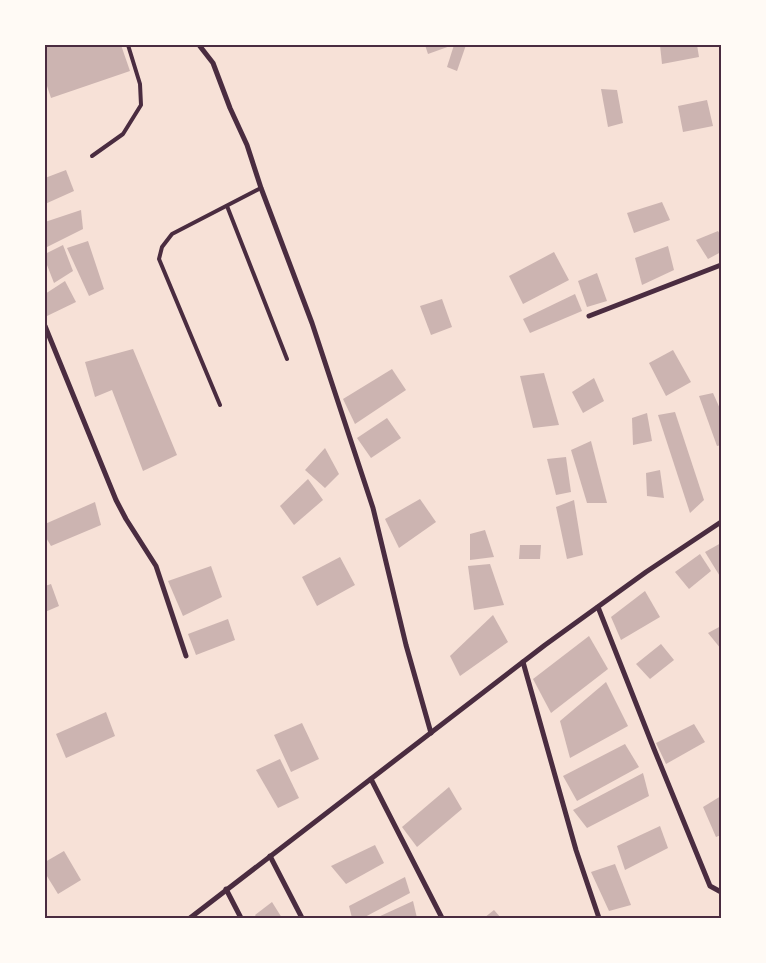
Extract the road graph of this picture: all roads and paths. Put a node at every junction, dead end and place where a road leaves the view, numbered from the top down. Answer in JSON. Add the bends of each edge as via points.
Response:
{"nodes":[{"id":1,"x":128,"y":45,"type":"edge"},
{"id":2,"x":199,"y":45,"type":"edge"},
{"id":3,"x":92,"y":156,"type":"dead end"},
{"id":4,"x":261,"y":188,"type":"junction"},
{"id":5,"x":227,"y":206,"type":"junction"},
{"id":6,"x":721,"y":265,"type":"edge"},
{"id":7,"x":590,"y":316,"type":"dead end"},
{"id":8,"x":45,"y":326,"type":"edge"},
{"id":9,"x":287,"y":359,"type":"dead end"},
{"id":10,"x":220,"y":405,"type":"dead end"},
{"id":11,"x":721,"y":522,"type":"edge"},
{"id":12,"x":598,"y":607,"type":"junction"},
{"id":13,"x":186,"y":656,"type":"dead end"},
{"id":14,"x":523,"y":662,"type":"junction"},
{"id":15,"x":431,"y":733,"type":"junction"},
{"id":16,"x":371,"y":779,"type":"junction"},
{"id":17,"x":270,"y":856,"type":"junction"},
{"id":18,"x":226,"y":890,"type":"junction"},
{"id":19,"x":721,"y":892,"type":"edge"},
{"id":20,"x":190,"y":918,"type":"edge"},
{"id":21,"x":242,"y":918,"type":"edge"},
{"id":22,"x":302,"y":918,"type":"edge"},
{"id":23,"x":442,"y":918,"type":"edge"},
{"id":24,"x":599,"y":918,"type":"edge"}],
"edges":[{"from":1,"to":3,"type":"lane","via":[[140,84],[141,105],[123,134]]},
{"from":2,"to":4,"type":"street","via":[[213,63]]},
{"from":4,"to":5,"type":"lane"},
{"from":4,"to":15,"type":"street","via":[[312,323],[373,508]]},
{"from":5,"to":9,"type":"lane"},
{"from":5,"to":10,"type":"lane","via":[[172,234],[162,247],[159,259]]},
{"from":6,"to":7,"type":"street"},
{"from":8,"to":13,"type":"street","via":[[116,500],[156,566]]},
{"from":11,"to":12,"type":"street"},
{"from":12,"to":14,"type":"street"},
{"from":12,"to":19,"type":"street","via":[[710,886]]},
{"from":14,"to":15,"type":"street"},
{"from":14,"to":24,"type":"street","via":[[576,850]]},
{"from":15,"to":16,"type":"street"},
{"from":16,"to":17,"type":"street"},
{"from":16,"to":23,"type":"street"},
{"from":17,"to":18,"type":"street"},
{"from":17,"to":22,"type":"street"},
{"from":18,"to":20,"type":"street"},
{"from":18,"to":21,"type":"street"}]}
